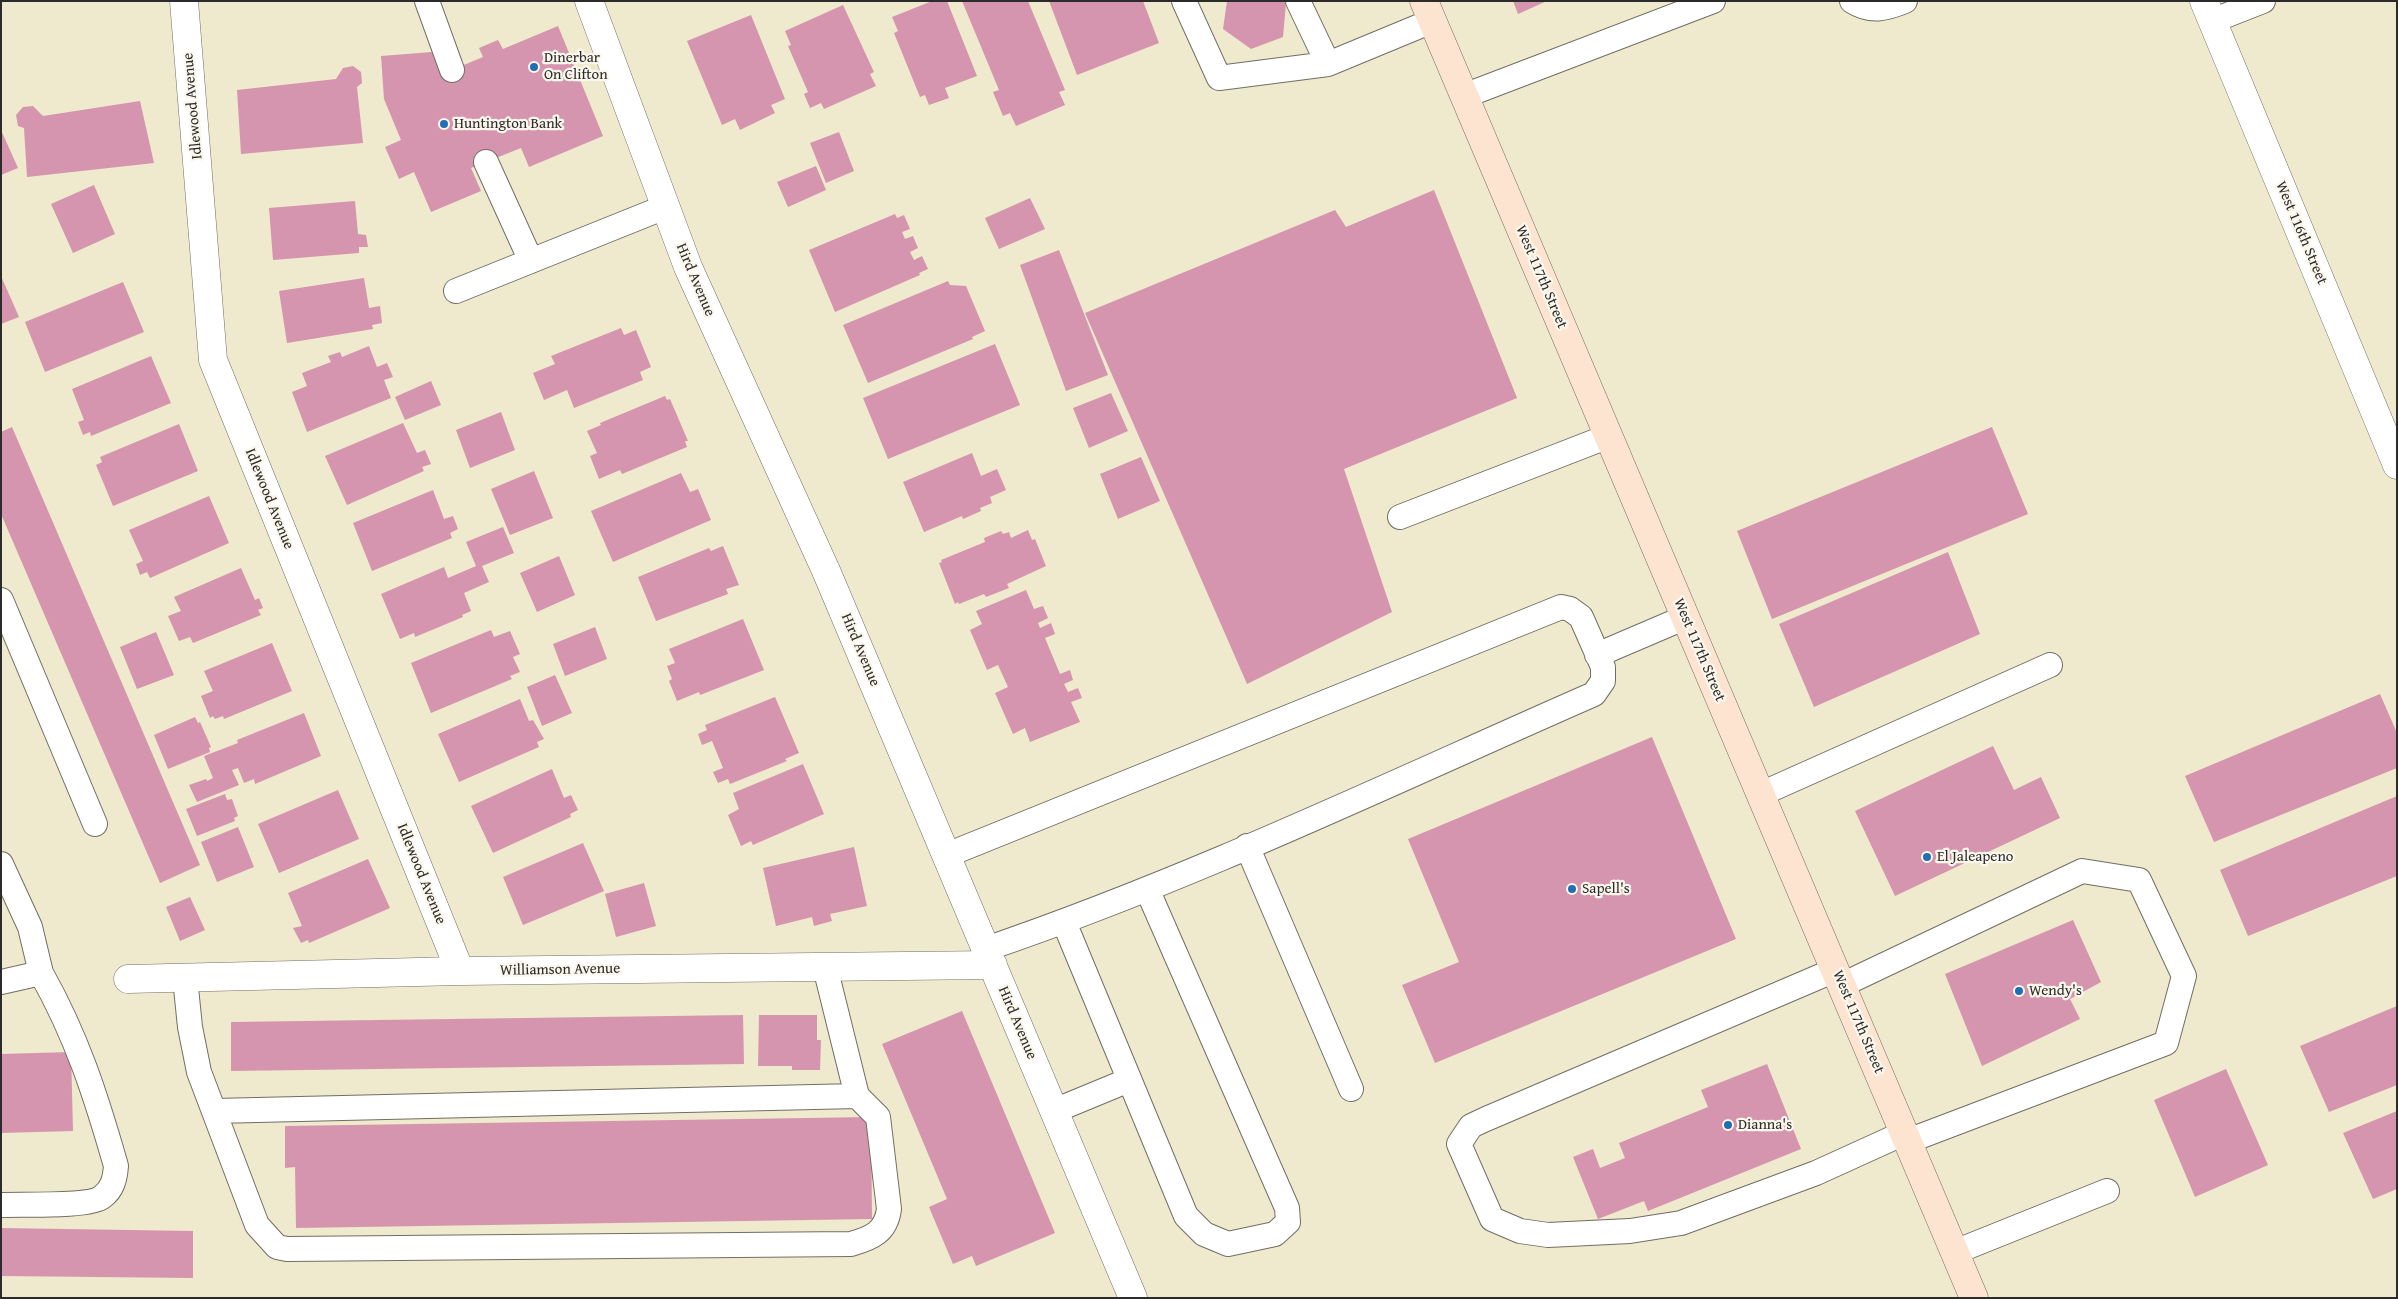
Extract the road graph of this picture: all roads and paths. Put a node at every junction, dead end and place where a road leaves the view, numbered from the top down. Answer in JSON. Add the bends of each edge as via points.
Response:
{"nodes":[{"id":1,"x":184,"y":1,"type":"edge"},
{"id":2,"x":427,"y":1,"type":"edge"},
{"id":3,"x":589,"y":1,"type":"edge"},
{"id":4,"x":1184,"y":1,"type":"edge"},
{"id":5,"x":1298,"y":1,"type":"edge"},
{"id":6,"x":1713,"y":1,"type":"edge"},
{"id":7,"x":1852,"y":1,"type":"edge"},
{"id":8,"x":1905,"y":1,"type":"edge"},
{"id":9,"x":2264,"y":1,"type":"edge"},
{"id":10,"x":1428,"y":11,"type":"edge"},
{"id":11,"x":2208,"y":11,"type":"edge"},
{"id":12,"x":1328,"y":64,"type":"junction"},
{"id":13,"x":452,"y":70,"type":"dead end"},
{"id":14,"x":1464,"y":96,"type":"junction"},
{"id":15,"x":486,"y":162,"type":"dead end"},
{"id":16,"x":665,"y":207,"type":"junction"},
{"id":17,"x":531,"y":261,"type":"junction"},
{"id":18,"x":456,"y":291,"type":"dead end"},
{"id":19,"x":1609,"y":436,"type":"junction"},
{"id":20,"x":2397,"y":465,"type":"edge"},
{"id":21,"x":1400,"y":517,"type":"dead end"},
{"id":22,"x":1,"y":600,"type":"edge"},
{"id":23,"x":1686,"y":617,"type":"junction"},
{"id":24,"x":1598,"y":655,"type":"junction"},
{"id":25,"x":2050,"y":665,"type":"dead end"},
{"id":26,"x":1761,"y":794,"type":"junction"},
{"id":27,"x":94,"y":824,"type":"dead end"},
{"id":28,"x":1248,"y":846,"type":"junction"},
{"id":29,"x":947,"y":855,"type":"junction"},
{"id":30,"x":1,"y":864,"type":"edge"},
{"id":31,"x":1147,"y":889,"type":"junction"},
{"id":32,"x":1064,"y":922,"type":"junction"},
{"id":33,"x":990,"y":957,"type":"junction"},
{"id":34,"x":825,"y":967,"type":"junction"},
{"id":35,"x":460,"y":971,"type":"junction"},
{"id":36,"x":41,"y":973,"type":"junction"},
{"id":37,"x":185,"y":978,"type":"junction"},
{"id":38,"x":1839,"y":978,"type":"junction"},
{"id":39,"x":128,"y":979,"type":"dead end"},
{"id":40,"x":1,"y":982,"type":"edge"},
{"id":41,"x":1129,"y":1080,"type":"junction"},
{"id":42,"x":1351,"y":1090,"type":"dead end"},
{"id":43,"x":857,"y":1096,"type":"junction"},
{"id":44,"x":214,"y":1111,"type":"junction"},
{"id":45,"x":1054,"y":1111,"type":"junction"},
{"id":46,"x":1906,"y":1137,"type":"junction"},
{"id":47,"x":2108,"y":1191,"type":"dead end"},
{"id":48,"x":1,"y":1205,"type":"edge"},
{"id":49,"x":1955,"y":1252,"type":"junction"},
{"id":50,"x":1133,"y":1298,"type":"edge"},
{"id":51,"x":1974,"y":1298,"type":"edge"}],
"edges":[{"from":1,"to":35,"type":"street","name":"Idlewood Avenue","via":[[213,360]]},
{"from":2,"to":13,"type":"lane"},
{"from":3,"to":16,"type":"street","name":"Hird Avenue"},
{"from":4,"to":12,"type":"lane","via":[[1219,78]]},
{"from":5,"to":12,"type":"lane"},
{"from":6,"to":14,"type":"lane"},
{"from":7,"to":8,"type":"lane","via":[[1868,9],[1884,9]]},
{"from":9,"to":11,"type":"lane"},
{"from":10,"to":12,"type":"lane"},
{"from":10,"to":14,"type":"main road","name":"West 117th Street"},
{"from":11,"to":20,"type":"street","name":"West 116th Street"},
{"from":14,"to":19,"type":"main road","name":"West 117th Street"},
{"from":15,"to":17,"type":"lane"},
{"from":16,"to":17,"type":"lane"},
{"from":16,"to":29,"type":"street","name":"Hird Avenue","via":[[688,267],[827,573]]},
{"from":17,"to":18,"type":"lane"},
{"from":19,"to":21,"type":"lane"},
{"from":19,"to":23,"type":"main road","name":"West 117th Street"},
{"from":22,"to":27,"type":"lane"},
{"from":23,"to":24,"type":"lane"},
{"from":23,"to":26,"type":"main road","name":"West 117th Street"},
{"from":24,"to":28,"type":"lane","via":[[1603,667],[1603,681],[1594,694]]},
{"from":24,"to":29,"type":"lane","via":[[1581,617],[1562,607]]},
{"from":25,"to":26,"type":"lane"},
{"from":26,"to":38,"type":"main road","name":"West 117th Street"},
{"from":28,"to":31,"type":"lane"},
{"from":28,"to":42,"type":"lane"},
{"from":29,"to":33,"type":"street","name":"Hird Avenue"},
{"from":30,"to":36,"type":"lane","via":[[30,927]]},
{"from":31,"to":32,"type":"lane"},
{"from":31,"to":41,"type":"lane","via":[[1287,1208],[1288,1222],[1275,1234],[1228,1244],[1204,1234],[1186,1216]]},
{"from":32,"to":33,"type":"lane"},
{"from":32,"to":41,"type":"lane"},
{"from":33,"to":34,"type":"street","name":"Williamson Avenue"},
{"from":33,"to":45,"type":"street","name":"Hird Avenue"},
{"from":34,"to":35,"type":"street","name":"Williamson Avenue"},
{"from":34,"to":43,"type":"lane"},
{"from":35,"to":37,"type":"street","name":"Williamson Avenue"},
{"from":36,"to":40,"type":"lane"},
{"from":36,"to":48,"type":"lane","via":[[84,1060],[116,1166],[115,1182],[102,1198],[84,1202]]},
{"from":37,"to":39,"type":"street","name":"Williamson Avenue"},
{"from":37,"to":44,"type":"lane","via":[[199,1072]]},
{"from":38,"to":46,"type":"main road","name":"West 117th Street"},
{"from":38,"to":46,"type":"lane","via":[[2082,871],[2139,880],[2184,976],[2166,1043]]},
{"from":38,"to":46,"type":"lane","via":[[1486,1119],[1471,1126],[1459,1144],[1492,1220],[1520,1231],[1548,1234],[1630,1232],[1681,1223]]},
{"from":41,"to":45,"type":"lane"},
{"from":43,"to":44,"type":"lane"},
{"from":43,"to":44,"type":"lane","via":[[878,1117],[889,1209],[881,1231],[868,1240],[851,1244],[276,1247],[257,1224]]},
{"from":45,"to":50,"type":"street","name":"Hird Avenue"},
{"from":46,"to":49,"type":"main road","name":"West 117th Street"},
{"from":47,"to":49,"type":"lane"},
{"from":49,"to":51,"type":"main road","name":"West 117th Street"}]}
